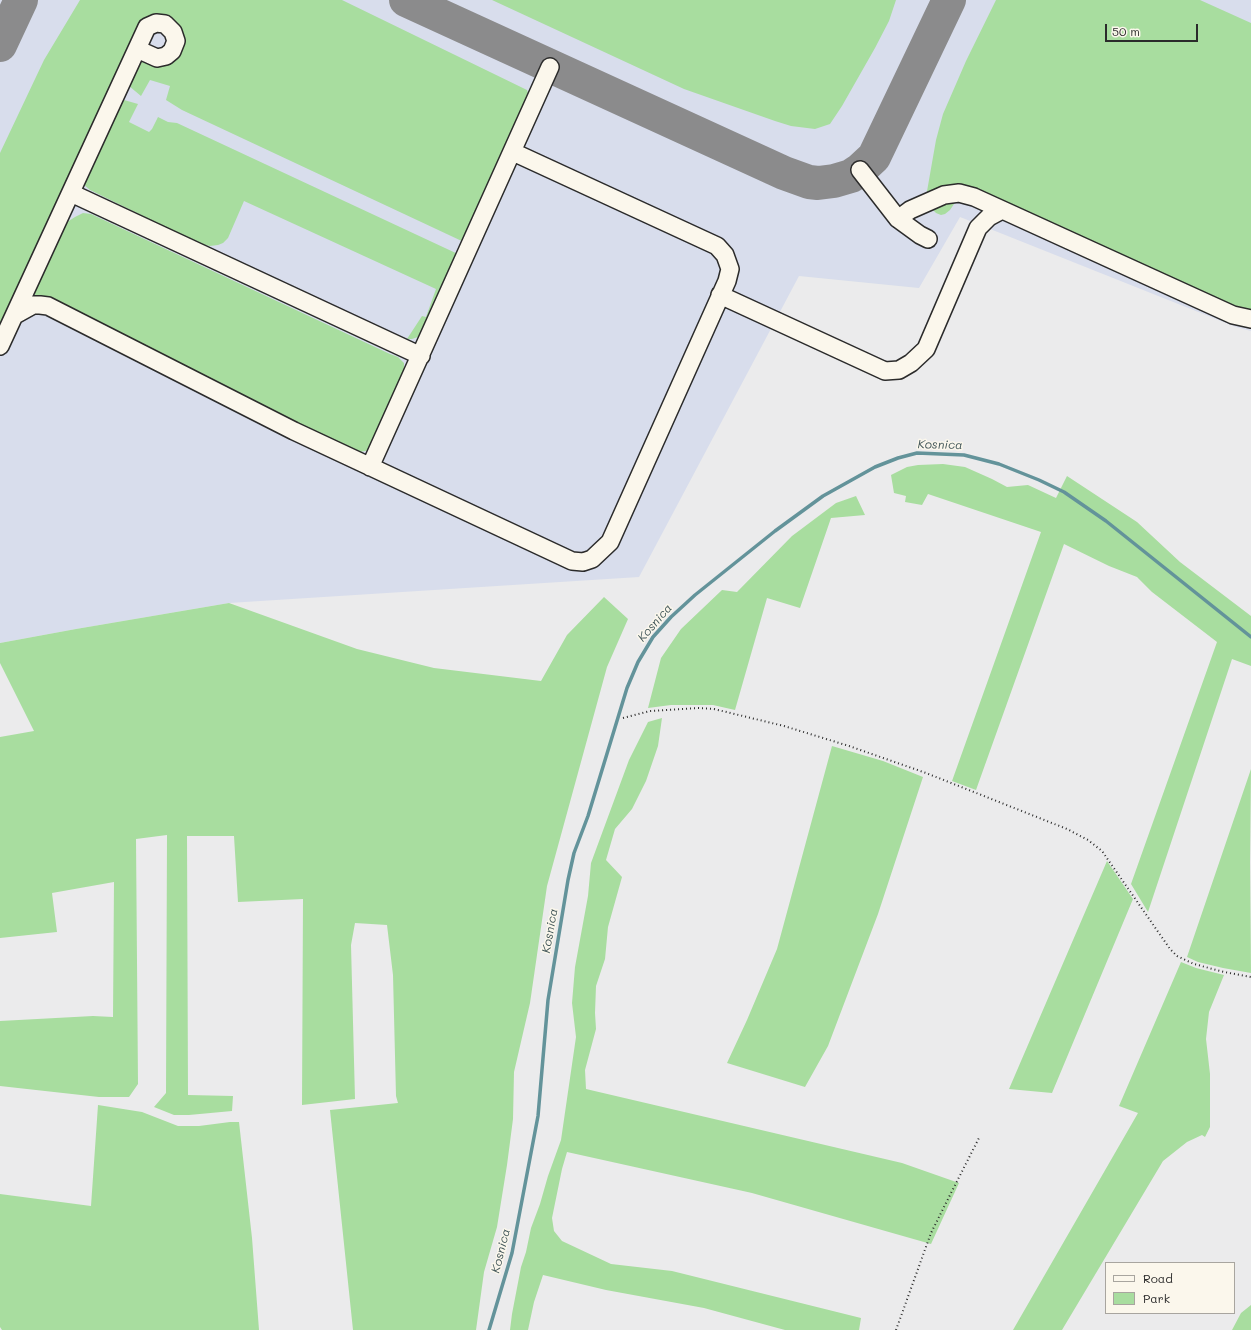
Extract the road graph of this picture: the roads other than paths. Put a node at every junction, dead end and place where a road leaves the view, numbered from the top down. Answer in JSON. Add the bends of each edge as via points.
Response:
{"nodes":[{"id":1,"x":137,"y":49,"type":"dead end"},
{"id":2,"x":550,"y":67,"type":"dead end"},
{"id":3,"x":513,"y":152,"type":"junction"},
{"id":4,"x":860,"y":170,"type":"dead end"},
{"id":5,"x":71,"y":193,"type":"junction"},
{"id":6,"x":1002,"y":210,"type":"junction"},
{"id":7,"x":898,"y":219,"type":"junction"},
{"id":8,"x":928,"y":239,"type":"dead end"},
{"id":9,"x":720,"y":295,"type":"junction"},
{"id":10,"x":15,"y":315,"type":"junction"},
{"id":11,"x":1249,"y":320,"type":"edge"},
{"id":12,"x":0,"y":346,"type":"edge"},
{"id":13,"x":421,"y":356,"type":"junction"},
{"id":14,"x":370,"y":467,"type":"junction"}],
"edges":[{"from":1,"to":5,"type":"lane"},
{"from":2,"to":3,"type":"lane"},
{"from":3,"to":9,"type":"lane","via":[[717,246],[725,255],[730,269]]},
{"from":3,"to":13,"type":"lane"},
{"from":4,"to":7,"type":"lane"},
{"from":5,"to":10,"type":"lane"},
{"from":5,"to":13,"type":"lane"},
{"from":6,"to":7,"type":"lane","via":[[959,193],[944,195],[910,210]]},
{"from":6,"to":9,"type":"lane","via":[[989,217],[978,228],[926,349],[912,363],[899,370],[885,371]]},
{"from":6,"to":11,"type":"lane"},
{"from":7,"to":8,"type":"lane"},
{"from":9,"to":14,"type":"lane","via":[[610,542],[592,559],[583,562],[572,561]]},
{"from":10,"to":12,"type":"lane"},
{"from":10,"to":14,"type":"lane","via":[[33,305],[48,306]]},
{"from":13,"to":14,"type":"lane"}]}
